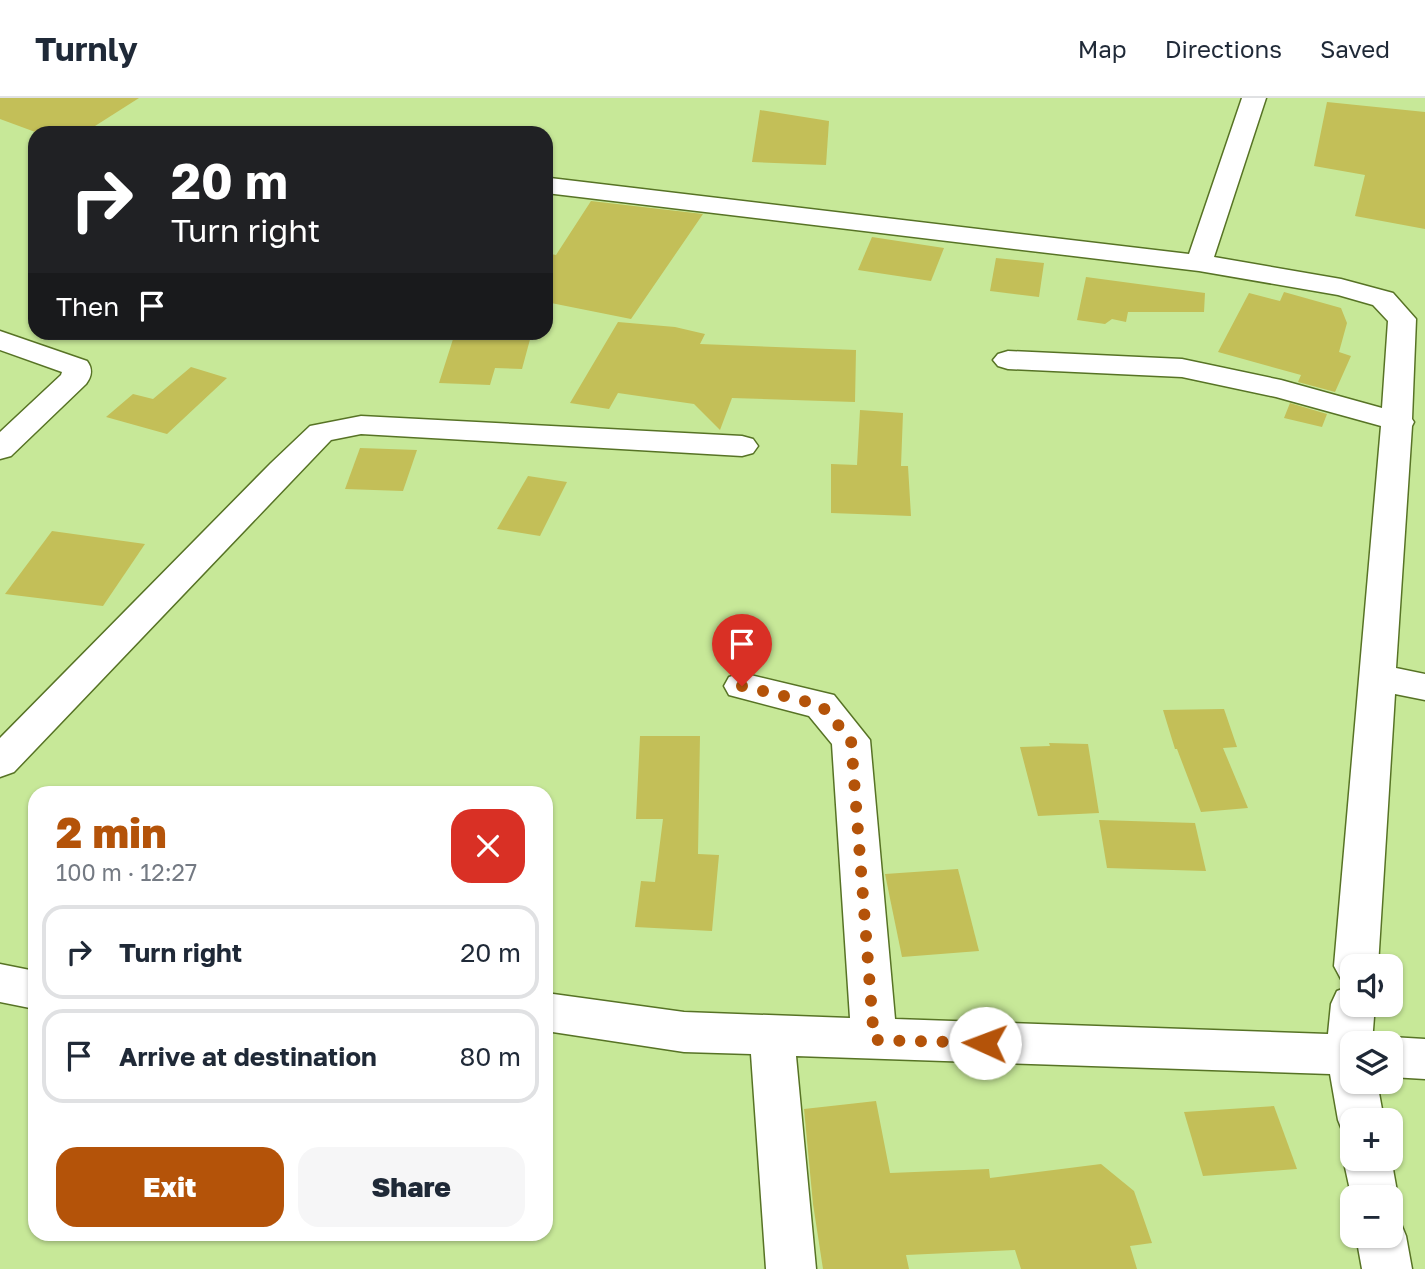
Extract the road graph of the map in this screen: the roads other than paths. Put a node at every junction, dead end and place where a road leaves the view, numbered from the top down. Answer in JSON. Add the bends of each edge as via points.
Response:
{"nodes":[{"id":1,"x":1254,"y":98,"type":"edge"},
{"id":2,"x":553,"y":186,"type":"edge"},
{"id":3,"x":1199,"y":263,"type":"junction"},
{"id":4,"x":0,"y":340,"type":"edge"},
{"id":5,"x":1008,"y":360,"type":"dead end"},
{"id":6,"x":1399,"y":422,"type":"junction"},
{"id":7,"x":742,"y":446,"type":"dead end"},
{"id":8,"x":0,"y":449,"type":"edge"},
{"id":9,"x":1379,"y":677,"type":"junction"},
{"id":10,"x":742,"y":686,"type":"dead end"},
{"id":11,"x":1425,"y":687,"type":"edge"},
{"id":12,"x":0,"y":762,"type":"edge"},
{"id":13,"x":1357,"y":954,"type":"edge"},
{"id":14,"x":0,"y":983,"type":"edge"},
{"id":15,"x":28,"y":989,"type":"edge"},
{"id":16,"x":553,"y":1013,"type":"edge"},
{"id":17,"x":772,"y":1037,"type":"junction"},
{"id":18,"x":874,"y":1040,"type":"junction"},
{"id":19,"x":1425,"y":1059,"type":"edge"},
{"id":20,"x":1403,"y":1061,"type":"edge"},
{"id":21,"x":1340,"y":1064,"type":"edge"},
{"id":22,"x":1383,"y":1248,"type":"edge"},
{"id":23,"x":791,"y":1269,"type":"edge"},
{"id":24,"x":1387,"y":1269,"type":"edge"}],
"edges":[{"from":1,"to":3,"type":"street"},
{"from":2,"to":3,"type":"street"},
{"from":3,"to":6,"type":"street","via":[[1341,287],[1383,299],[1402,319]]},
{"from":4,"to":8,"type":"street","via":[[77,367],[76,378]]},
{"from":5,"to":6,"type":"street","via":[[1182,368],[1281,389]]},
{"from":6,"to":9,"type":"street"},
{"from":7,"to":12,"type":"street","via":[[362,425],[321,433]]},
{"from":9,"to":11,"type":"street"},
{"from":9,"to":13,"type":"street"},
{"from":10,"to":18,"type":"street","via":[[821,705],[851,740]]},
{"from":14,"to":15,"type":"street"},
{"from":16,"to":17,"type":"street","via":[[684,1032]]},
{"from":17,"to":18,"type":"street"},
{"from":17,"to":23,"type":"street"},
{"from":18,"to":21,"type":"street"},
{"from":19,"to":20,"type":"street"},
{"from":22,"to":24,"type":"street"}]}
